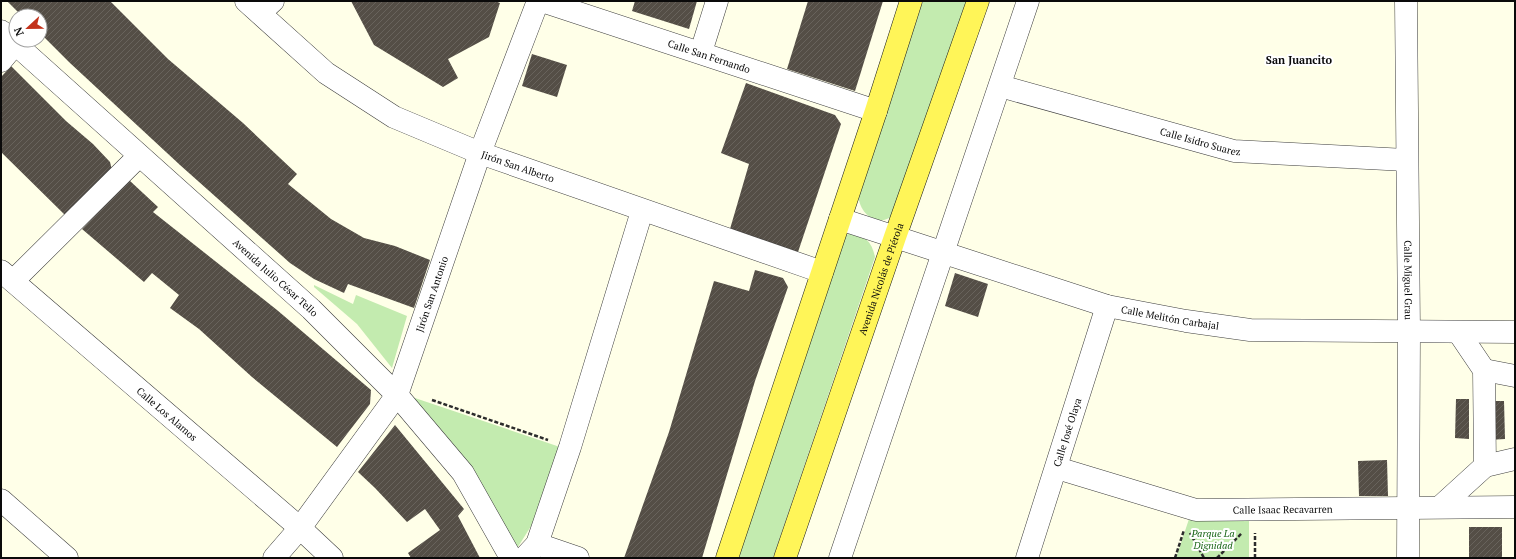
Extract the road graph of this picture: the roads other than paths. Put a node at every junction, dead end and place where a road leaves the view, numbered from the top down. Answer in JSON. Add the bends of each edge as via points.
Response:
{"nodes":[{"id":1,"x":538,"y":1,"type":"edge"},
{"id":2,"x":542,"y":1,"type":"edge"},
{"id":3,"x":717,"y":1,"type":"edge"},
{"id":4,"x":911,"y":1,"type":"edge"},
{"id":5,"x":978,"y":1,"type":"edge"},
{"id":6,"x":1028,"y":1,"type":"edge"},
{"id":7,"x":1406,"y":1,"type":"edge"},
{"id":8,"x":260,"y":5,"type":"edge"},
{"id":9,"x":8,"y":37,"type":"edge"},
{"id":10,"x":20,"y":48,"type":"edge"},
{"id":11,"x":701,"y":52,"type":"junction"},
{"id":12,"x":1,"y":60,"type":"edge"},
{"id":13,"x":1000,"y":86,"type":"junction"},
{"id":14,"x":876,"y":111,"type":"junction"},
{"id":15,"x":480,"y":153,"type":"junction"},
{"id":16,"x":139,"y":156,"type":"junction"},
{"id":17,"x":1406,"y":160,"type":"junction"},
{"id":18,"x":642,"y":211,"type":"junction"},
{"id":19,"x":840,"y":219,"type":"junction"},
{"id":20,"x":895,"y":237,"type":"junction"},
{"id":21,"x":944,"y":254,"type":"junction"},
{"id":22,"x":822,"y":272,"type":"junction"},
{"id":23,"x":7,"y":276,"type":"edge"},
{"id":24,"x":1107,"y":306,"type":"junction"},
{"id":25,"x":1409,"y":332,"type":"junction"},
{"id":26,"x":1515,"y":332,"type":"edge"},
{"id":27,"x":1459,"y":333,"type":"junction"},
{"id":28,"x":1484,"y":370,"type":"junction"},
{"id":29,"x":1515,"y":376,"type":"edge"},
{"id":30,"x":398,"y":392,"type":"junction"},
{"id":31,"x":1515,"y":459,"type":"edge"},
{"id":32,"x":1484,"y":466,"type":"junction"},
{"id":33,"x":1056,"y":468,"type":"junction"},
{"id":34,"x":1,"y":500,"type":"edge"},
{"id":35,"x":1408,"y":507,"type":"junction"},
{"id":36,"x":1440,"y":507,"type":"junction"},
{"id":37,"x":1515,"y":507,"type":"edge"},
{"id":38,"x":300,"y":528,"type":"junction"},
{"id":39,"x":530,"y":551,"type":"edge"},
{"id":40,"x":67,"y":558,"type":"edge"},
{"id":41,"x":274,"y":558,"type":"edge"},
{"id":42,"x":332,"y":558,"type":"edge"},
{"id":43,"x":511,"y":558,"type":"edge"},
{"id":44,"x":578,"y":558,"type":"edge"},
{"id":45,"x":727,"y":558,"type":"edge"},
{"id":46,"x":785,"y":558,"type":"edge"},
{"id":47,"x":840,"y":558,"type":"edge"},
{"id":48,"x":1027,"y":558,"type":"edge"},
{"id":49,"x":1408,"y":558,"type":"edge"}],
"edges":[{"from":1,"to":15,"type":"street","name":"Jirón San Antonio"},
{"from":2,"to":11,"type":"street","name":"Calle San Fernando"},
{"from":3,"to":11,"type":"street"},
{"from":4,"to":14,"type":"main road"},
{"from":5,"to":20,"type":"main road","name":"Avenida Nicolás de Piérola"},
{"from":6,"to":13,"type":"street"},
{"from":7,"to":17,"type":"street","name":"Calle Miguel Grau"},
{"from":8,"to":15,"type":"street","name":"Jirón San Alberto","via":[[326,73],[394,117]]},
{"from":9,"to":12,"type":"street"},
{"from":10,"to":16,"type":"street","name":"Avenida Julio César Tello"},
{"from":11,"to":14,"type":"street","name":"Calle San Fernando"},
{"from":13,"to":17,"type":"street","name":"Calle Isidro Suarez","via":[[1234,151]]},
{"from":13,"to":21,"type":"street"},
{"from":14,"to":19,"type":"main road"},
{"from":15,"to":18,"type":"street","name":"Jirón San Alberto"},
{"from":15,"to":30,"type":"street","name":"Jirón San Antonio"},
{"from":16,"to":23,"type":"street"},
{"from":16,"to":30,"type":"street","name":"Avenida Julio César Tello","via":[[311,309]]},
{"from":17,"to":25,"type":"street","name":"Calle Miguel Grau"},
{"from":18,"to":22,"type":"street","name":"Jirón San Alberto"},
{"from":18,"to":39,"type":"street","via":[[570,447]]},
{"from":19,"to":20,"type":"street","name":"Calle Melitón Carbajal"},
{"from":19,"to":22,"type":"main road"},
{"from":20,"to":21,"type":"street","name":"Calle Melitón Carbajal"},
{"from":20,"to":46,"type":"main road","name":"Avenida Nicolás de Piérola"},
{"from":21,"to":24,"type":"street","name":"Calle Melitón Carbajal"},
{"from":21,"to":47,"type":"street"},
{"from":22,"to":45,"type":"main road"},
{"from":23,"to":38,"type":"street","name":"Calle Los Alamos"},
{"from":24,"to":25,"type":"street","name":"Calle Melitón Carbajal","via":[[1250,330]]},
{"from":24,"to":33,"type":"street","name":"Calle José Olaya"},
{"from":25,"to":27,"type":"street","name":"Calle Melitón Carbajal"},
{"from":25,"to":35,"type":"street","name":"Calle Miguel Grau"},
{"from":26,"to":27,"type":"street","name":"Calle Melitón Carbajal"},
{"from":27,"to":28,"type":"street"},
{"from":28,"to":29,"type":"street"},
{"from":28,"to":32,"type":"street"},
{"from":30,"to":38,"type":"street","name":"Jirón San Antonio"},
{"from":30,"to":43,"type":"street","name":"Avenida Julio César Tello","via":[[463,473]]},
{"from":31,"to":32,"type":"street"},
{"from":32,"to":36,"type":"street"},
{"from":33,"to":35,"type":"street","name":"Calle Isaac Recavarren","via":[[1196,510]]},
{"from":33,"to":48,"type":"street","name":"Calle José Olaya"},
{"from":34,"to":40,"type":"street"},
{"from":35,"to":36,"type":"street","name":"Calle Isaac Recavarren"},
{"from":35,"to":49,"type":"street","name":"Calle Miguel Grau"},
{"from":36,"to":37,"type":"street","name":"Calle Isaac Recavarren"},
{"from":38,"to":41,"type":"street","name":"Jirón San Antonio"},
{"from":38,"to":42,"type":"street","name":"Calle Los Alamos"},
{"from":39,"to":44,"type":"street"}]}
